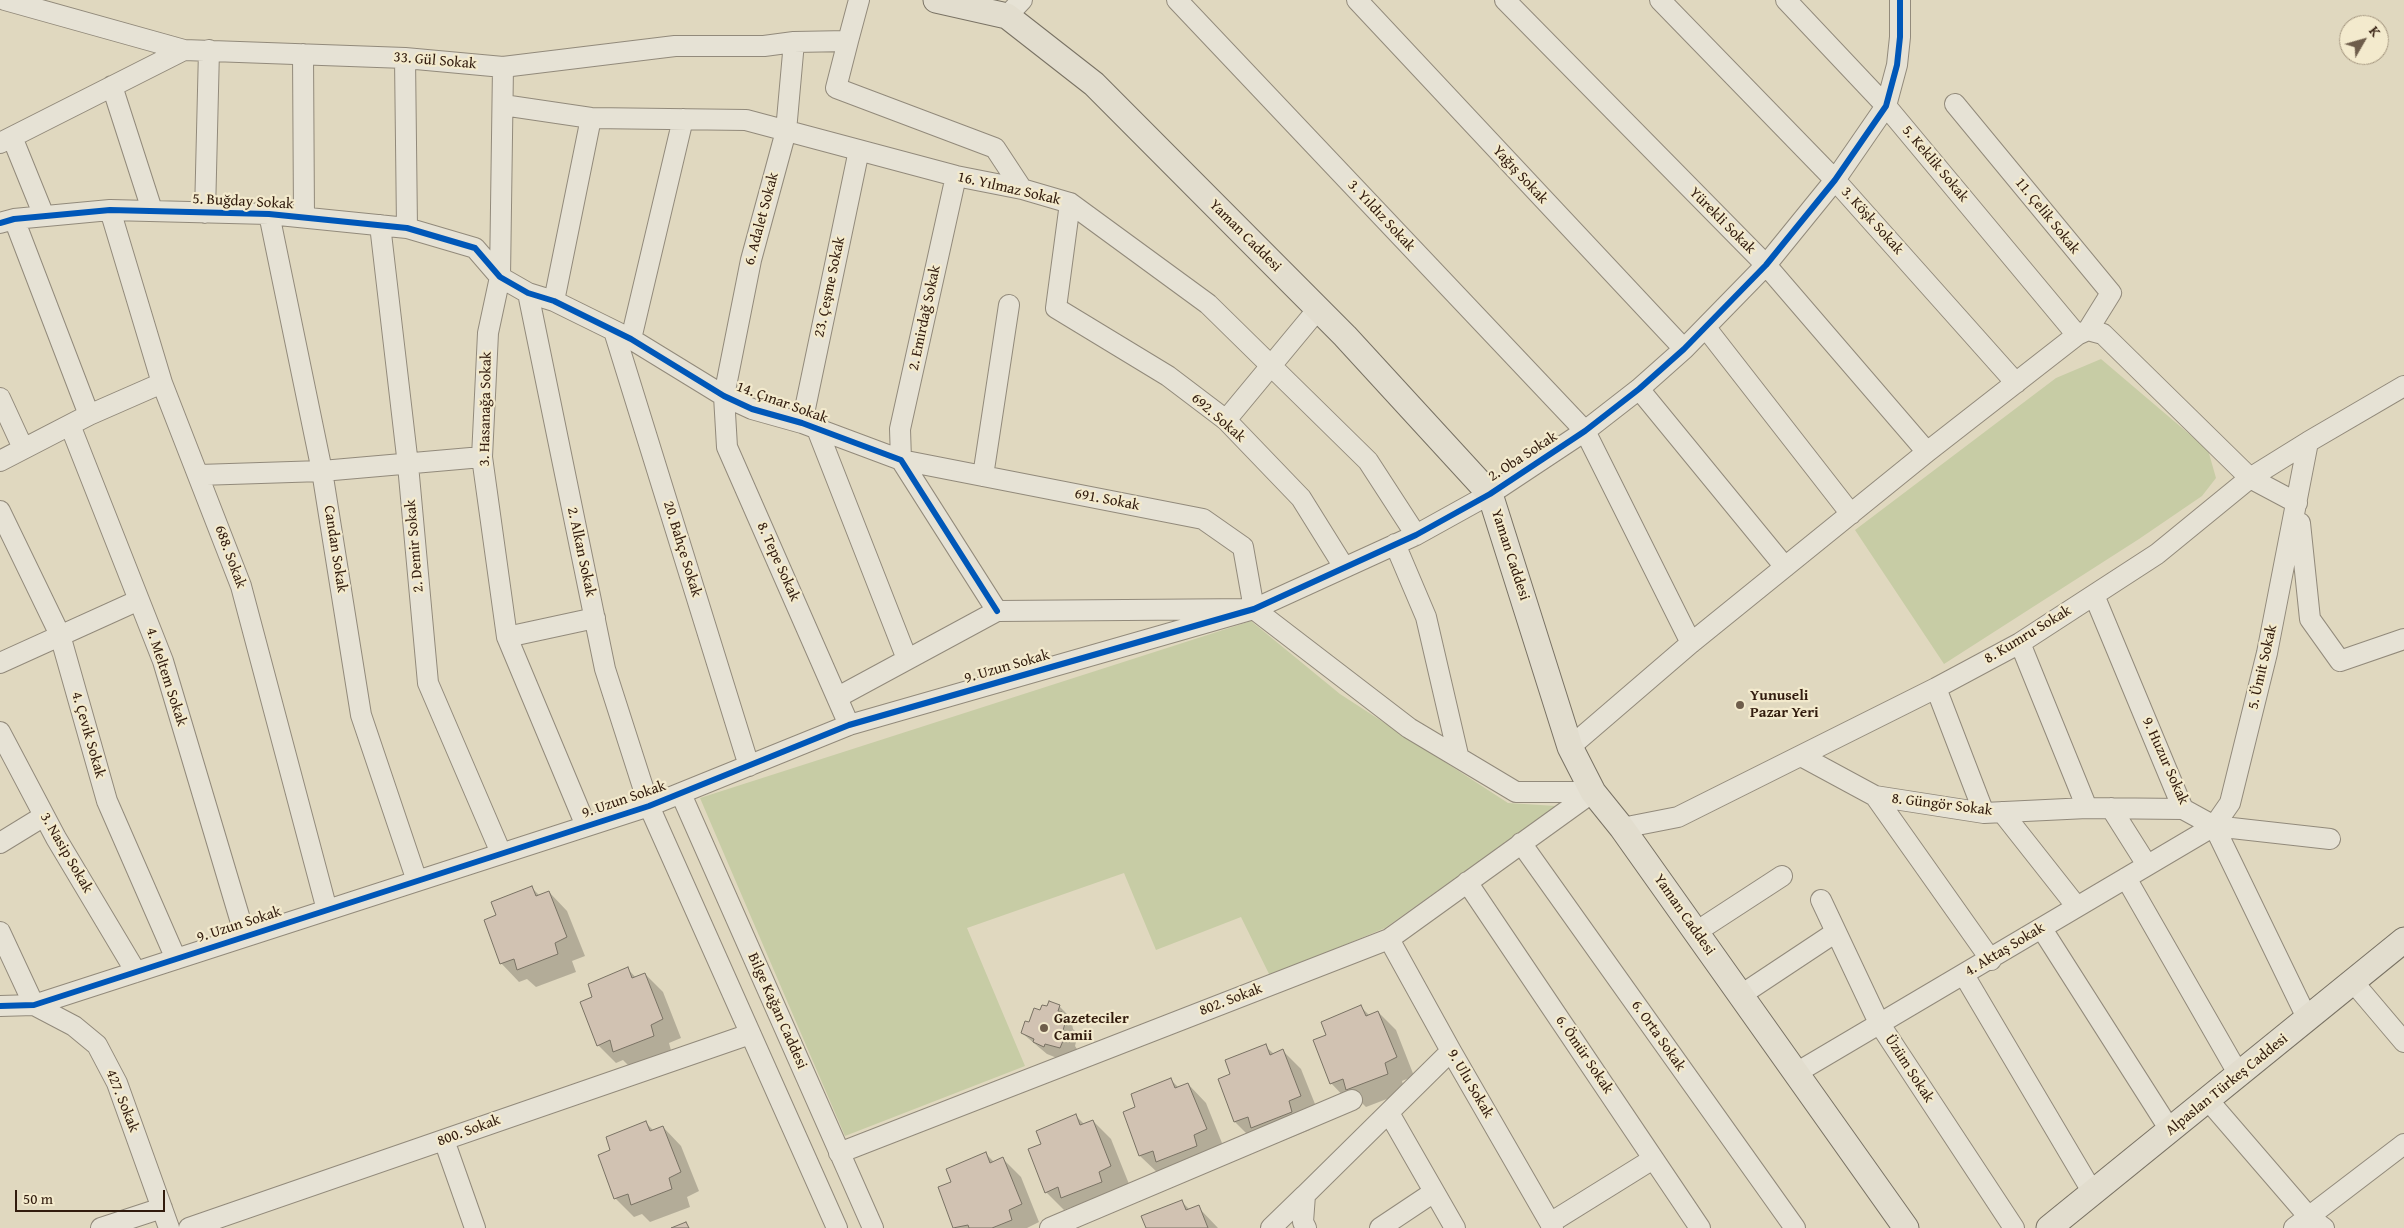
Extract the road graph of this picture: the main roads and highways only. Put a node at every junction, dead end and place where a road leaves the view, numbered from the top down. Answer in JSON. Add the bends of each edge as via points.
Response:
{"nodes":[{"id":1,"x":936,"y":0,"type":"edge"},
{"id":2,"x":1015,"y":8,"type":"edge"},
{"id":3,"x":2402,"y":945,"type":"edge"},
{"id":4,"x":1906,"y":1228,"type":"edge"},
{"id":5,"x":2049,"y":1228,"type":"edge"}],
"edges":[{"from":1,"to":2,"type":"main road","name":"Yaman Caddesi"},
{"from":2,"to":4,"type":"main road","name":"Yaman Caddesi","via":[[1318,309],[1490,494],[1570,747],[1593,792],[1622,828]]},
{"from":3,"to":5,"type":"main road","name":"Alpaslan Türkeş Caddesi"}]}
